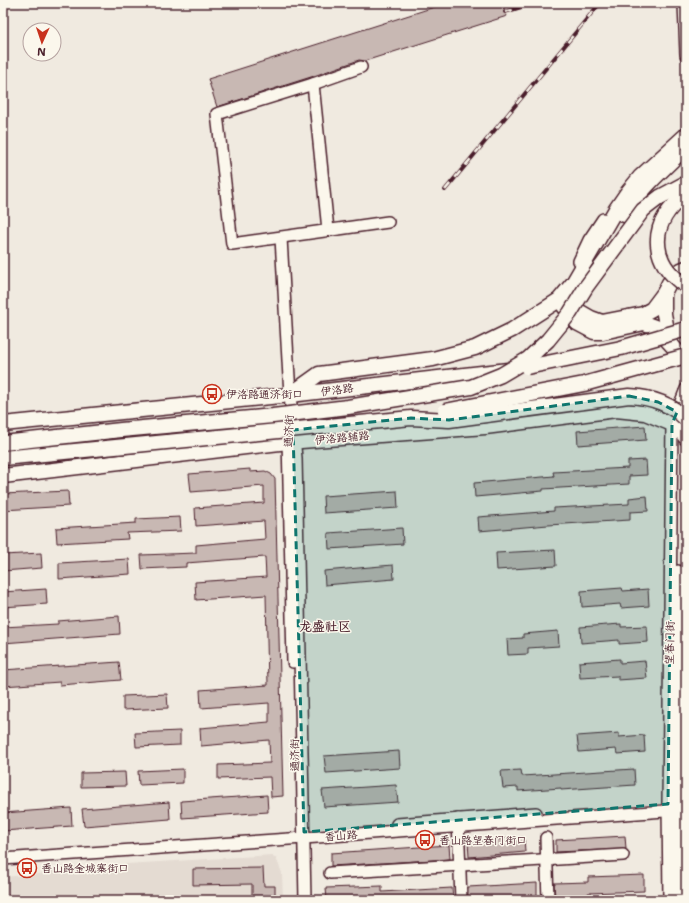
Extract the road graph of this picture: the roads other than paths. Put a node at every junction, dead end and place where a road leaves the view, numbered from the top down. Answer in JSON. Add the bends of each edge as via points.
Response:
{"nodes":[{"id":1,"x":684,"y":3,"type":"edge"},
{"id":2,"x":686,"y":54,"type":"edge"},
{"id":3,"x":361,"y":66,"type":"dead end"},
{"id":4,"x":313,"y":84,"type":"junction"},
{"id":5,"x":686,"y":129,"type":"edge"},
{"id":6,"x":686,"y":135,"type":"edge"},
{"id":7,"x":686,"y":148,"type":"edge"},
{"id":8,"x":686,"y":183,"type":"edge"},
{"id":9,"x":686,"y":195,"type":"edge"},
{"id":10,"x":388,"y":222,"type":"dead end"},
{"id":11,"x":328,"y":230,"type":"junction"},
{"id":12,"x":281,"y":238,"type":"junction"},
{"id":13,"x":686,"y":268,"type":"edge"},
{"id":14,"x":686,"y":286,"type":"edge"},
{"id":15,"x":586,"y":287,"type":"junction"},
{"id":16,"x":664,"y":293,"type":"junction"},
{"id":17,"x":559,"y":300,"type":"junction"},
{"id":18,"x":686,"y":329,"type":"edge"},
{"id":19,"x":669,"y":341,"type":"junction"},
{"id":20,"x":686,"y":357,"type":"edge"},
{"id":21,"x":686,"y":389,"type":"edge"},
{"id":22,"x":290,"y":395,"type":"junction"},
{"id":23,"x":686,"y":404,"type":"edge"},
{"id":24,"x":411,"y":418,"type":"junction"},
{"id":25,"x":3,"y":424,"type":"edge"},
{"id":26,"x":681,"y":427,"type":"edge"},
{"id":27,"x":3,"y":436,"type":"edge"},
{"id":28,"x":67,"y":436,"type":"junction"},
{"id":29,"x":291,"y":442,"type":"junction"},
{"id":30,"x":3,"y":443,"type":"edge"},
{"id":31,"x":3,"y":458,"type":"edge"},
{"id":32,"x":3,"y":476,"type":"edge"},
{"id":33,"x":673,"y":807,"type":"junction"},
{"id":34,"x":458,"y":823,"type":"junction"},
{"id":35,"x":301,"y":835,"type":"junction"},
{"id":36,"x":546,"y":838,"type":"dead end"},
{"id":37,"x":3,"y":852,"type":"edge"},
{"id":38,"x":623,"y":855,"type":"dead end"},
{"id":39,"x":3,"y":859,"type":"edge"},
{"id":40,"x":547,"y":860,"type":"junction"},
{"id":41,"x":460,"y":865,"type":"junction"},
{"id":42,"x":330,"y":873,"type":"dead end"},
{"id":43,"x":298,"y":900,"type":"edge"},
{"id":44,"x":305,"y":900,"type":"edge"},
{"id":45,"x":462,"y":900,"type":"edge"},
{"id":46,"x":548,"y":900,"type":"edge"},
{"id":47,"x":669,"y":900,"type":"edge"},
{"id":48,"x":678,"y":900,"type":"edge"}],
"edges":[{"from":1,"to":2,"type":"street"},
{"from":3,"to":4,"type":"street"},
{"from":4,"to":11,"type":"street"},
{"from":4,"to":12,"type":"street","via":[[217,114],[232,244]]},
{"from":5,"to":17,"type":"street","via":[[638,175],[613,204],[589,240]]},
{"from":6,"to":17,"type":"main road","via":[[631,188],[573,284]]},
{"from":7,"to":15,"type":"main road","bridge":true,"via":[[650,181],[633,202],[612,232]]},
{"from":8,"to":15,"type":"main road","bridge":true,"via":[[643,210]]},
{"from":9,"to":14,"type":"main road","bridge":true,"via":[[668,210],[662,220],[658,245],[668,271]]},
{"from":10,"to":11,"type":"street"},
{"from":11,"to":12,"type":"street"},
{"from":12,"to":22,"type":"street","name":"通济街"},
{"from":13,"to":16,"type":"main road","via":[[669,283]]},
{"from":15,"to":28,"type":"main road","bridge":true,"via":[[570,314],[553,335],[528,358],[501,375],[471,387],[280,415]]},
{"from":16,"to":17,"type":"main road","via":[[652,310],[602,322]]},
{"from":16,"to":19,"type":"main road","via":[[664,314]]},
{"from":17,"to":19,"type":"main road","via":[[577,324],[594,332],[644,323],[655,327]]},
{"from":17,"to":22,"type":"main road","via":[[512,330],[476,348],[432,359],[319,374]]},
{"from":18,"to":22,"type":"main road","name":"伊洛路","bridge":true,"via":[[621,348],[526,367]]},
{"from":19,"to":20,"type":"main road"},
{"from":20,"to":24,"type":"main road","bridge":true,"via":[[584,384]]},
{"from":21,"to":26,"type":"street","name":"望春门街"},
{"from":22,"to":25,"type":"main road","name":"伊洛路"},
{"from":22,"to":29,"type":"street","name":"通济街"},
{"from":23,"to":26,"type":"street"},
{"from":24,"to":26,"type":"main road","bridge":true,"via":[[449,420],[629,396],[644,397],[675,411]]},
{"from":24,"to":31,"type":"main road","bridge":true},
{"from":26,"to":29,"type":"main road","name":"伊洛路辅路","via":[[645,413],[616,410],[485,427]]},
{"from":26,"to":33,"type":"street","name":"望春门街"},
{"from":27,"to":28,"type":"main road","bridge":true},
{"from":28,"to":30,"type":"main road","bridge":true},
{"from":29,"to":32,"type":"main road","name":"伊洛路辅路"},
{"from":29,"to":35,"type":"street","name":"通济街"},
{"from":33,"to":34,"type":"street","name":"香山路"},
{"from":33,"to":47,"type":"street","name":"望春门街"},
{"from":33,"to":48,"type":"street","name":"望春门街"},
{"from":34,"to":35,"type":"street","name":"香山路"},
{"from":34,"to":41,"type":"street"},
{"from":35,"to":37,"type":"street","name":"香山路"},
{"from":35,"to":39,"type":"street","name":"香山路"},
{"from":35,"to":43,"type":"street","name":"通济街"},
{"from":35,"to":44,"type":"street","name":"通济街"},
{"from":36,"to":40,"type":"street"},
{"from":38,"to":40,"type":"street"},
{"from":40,"to":41,"type":"street"},
{"from":40,"to":46,"type":"street"},
{"from":41,"to":42,"type":"street"},
{"from":41,"to":45,"type":"street"}]}
